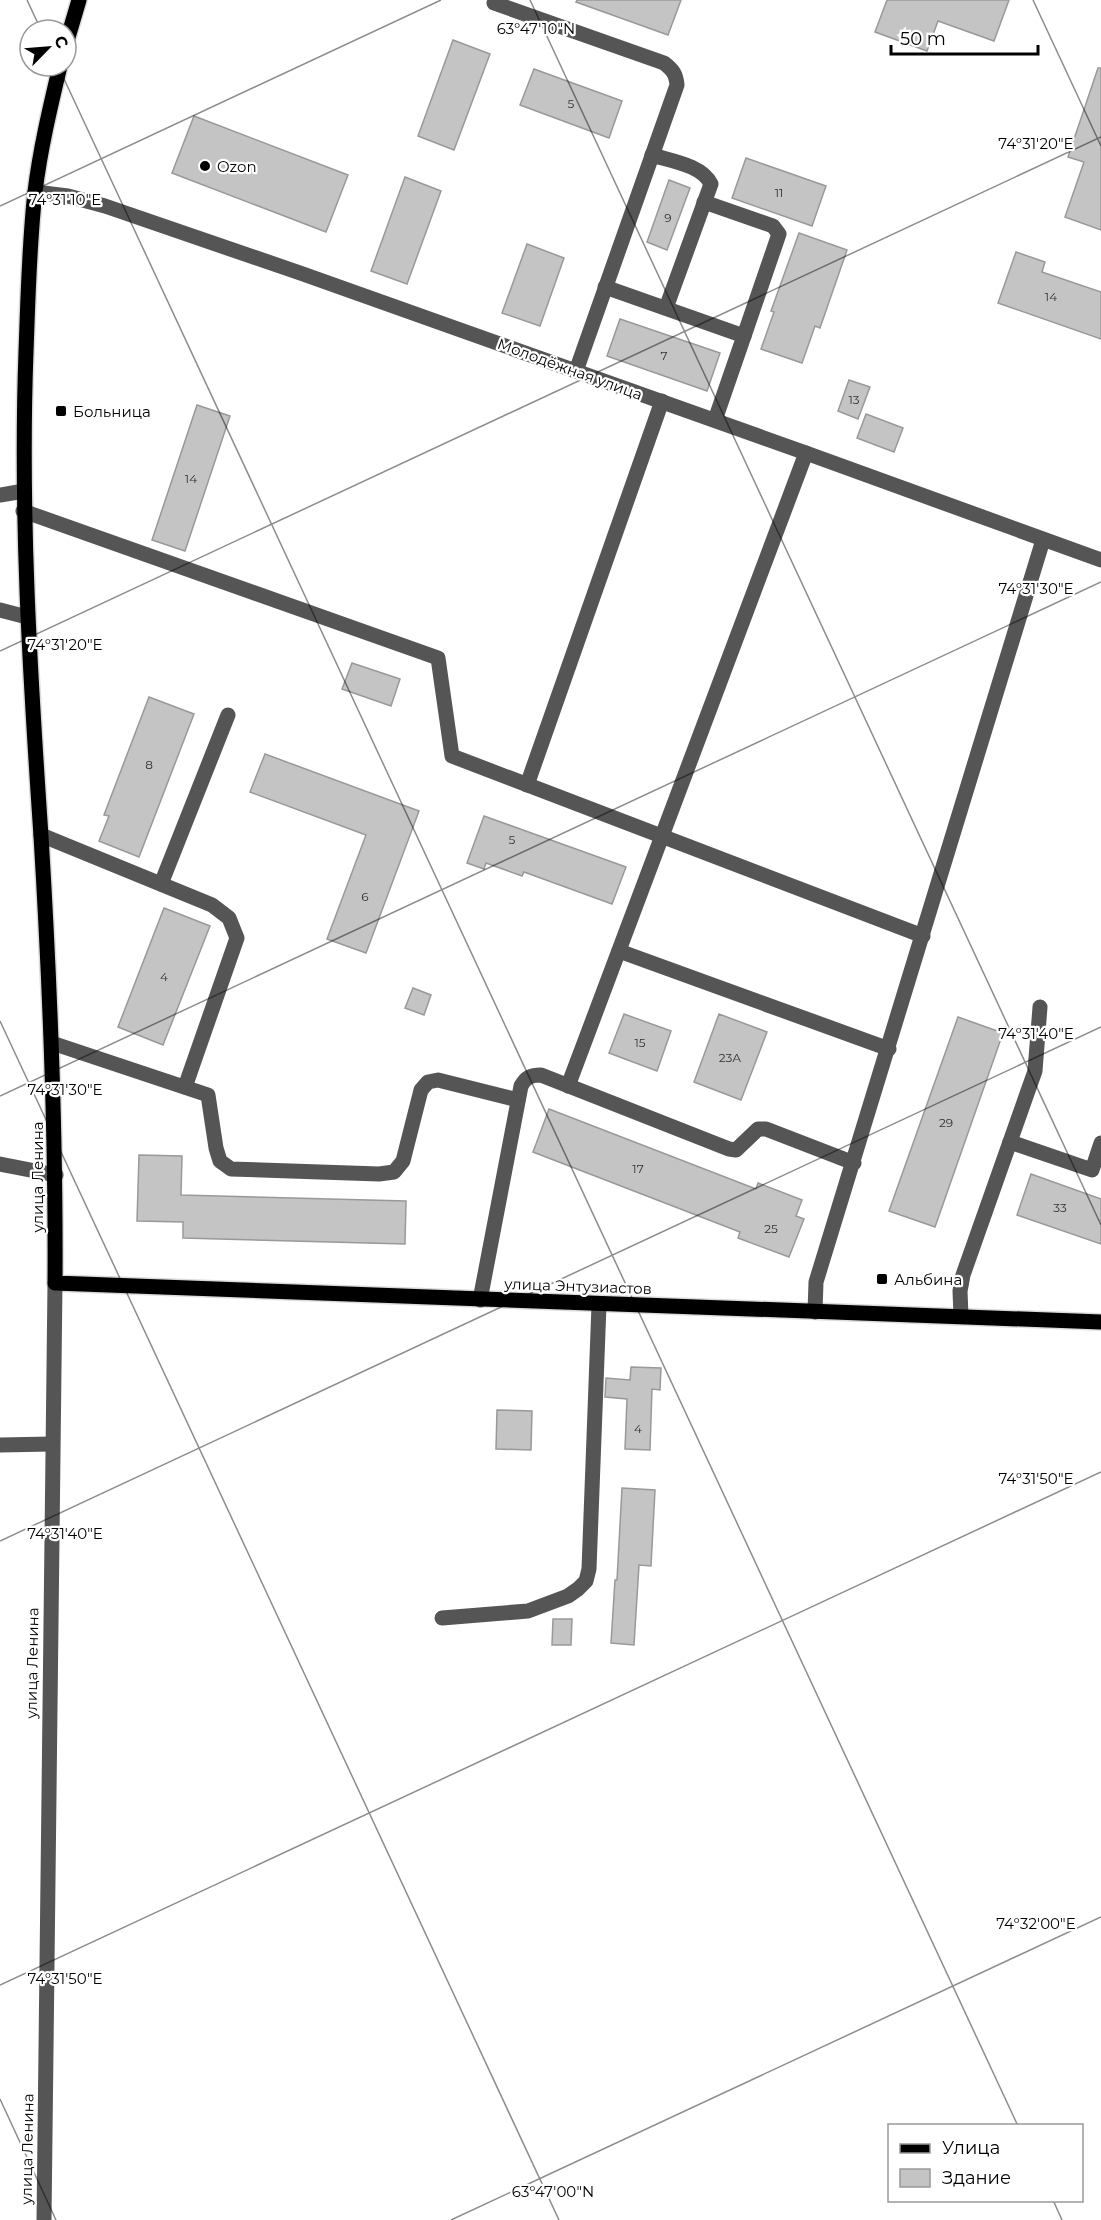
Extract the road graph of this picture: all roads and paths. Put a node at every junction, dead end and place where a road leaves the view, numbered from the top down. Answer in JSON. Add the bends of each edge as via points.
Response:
{"nodes":[{"id":1,"x":79,"y":0,"type":"edge"},
{"id":2,"x":494,"y":3,"type":"dead end"},
{"id":3,"x":74,"y":18,"type":"edge"},
{"id":4,"x":57,"y":78,"type":"edge"},
{"id":5,"x":652,"y":154,"type":"junction"},
{"id":6,"x":35,"y":192,"type":"junction"},
{"id":7,"x":704,"y":202,"type":"junction"},
{"id":8,"x":606,"y":287,"type":"junction"},
{"id":9,"x":666,"y":308,"type":"junction"},
{"id":10,"x":744,"y":336,"type":"junction"},
{"id":11,"x":576,"y":371,"type":"junction"},
{"id":12,"x":662,"y":401,"type":"junction"},
{"id":13,"x":714,"y":420,"type":"junction"},
{"id":14,"x":806,"y":453,"type":"junction"},
{"id":15,"x":24,"y":491,"type":"junction"},
{"id":16,"x":0,"y":495,"type":"edge"},
{"id":17,"x":23,"y":511,"type":"junction"},
{"id":18,"x":1044,"y":540,"type":"junction"},
{"id":19,"x":1101,"y":560,"type":"edge"},
{"id":20,"x":0,"y":610,"type":"edge"},
{"id":21,"x":27,"y":617,"type":"junction"},
{"id":22,"x":228,"y":715,"type":"dead end"},
{"id":23,"x":527,"y":785,"type":"junction"},
{"id":24,"x":40,"y":835,"type":"junction"},
{"id":25,"x":662,"y":837,"type":"junction"},
{"id":26,"x":161,"y":884,"type":"junction"},
{"id":27,"x":924,"y":936,"type":"junction"},
{"id":28,"x":619,"y":951,"type":"junction"},
{"id":29,"x":1040,"y":1007,"type":"dead end"},
{"id":30,"x":52,"y":1043,"type":"junction"},
{"id":31,"x":889,"y":1049,"type":"junction"},
{"id":32,"x":568,"y":1086,"type":"junction"},
{"id":33,"x":185,"y":1087,"type":"junction"},
{"id":34,"x":518,"y":1100,"type":"junction"},
{"id":35,"x":1010,"y":1142,"type":"junction"},
{"id":36,"x":1101,"y":1143,"type":"edge"},
{"id":37,"x":854,"y":1163,"type":"junction"},
{"id":38,"x":0,"y":1164,"type":"edge"},
{"id":39,"x":56,"y":1175,"type":"junction"},
{"id":40,"x":55,"y":1283,"type":"junction"},
{"id":41,"x":480,"y":1300,"type":"junction"},
{"id":42,"x":599,"y":1305,"type":"junction"},
{"id":43,"x":815,"y":1312,"type":"junction"},
{"id":44,"x":961,"y":1316,"type":"junction"},
{"id":45,"x":1101,"y":1322,"type":"edge"},
{"id":46,"x":52,"y":1444,"type":"junction"},
{"id":47,"x":0,"y":1445,"type":"edge"},
{"id":48,"x":442,"y":1618,"type":"dead end"},
{"id":49,"x":44,"y":2220,"type":"edge"}],
"edges":[{"from":1,"to":3,"type":"main road"},
{"from":2,"to":5,"type":"street","via":[[664,63],[672,70],[677,85]]},
{"from":4,"to":6,"type":"main road","name":"улица Ленина"},
{"from":5,"to":7,"type":"street","via":[[704,174],[711,184]]},
{"from":5,"to":8,"type":"street"},
{"from":6,"to":11,"type":"street","name":"Молодёжная улица","via":[[105,206]]},
{"from":6,"to":15,"type":"main road","name":"улица Ленина","via":[[28,284]]},
{"from":7,"to":9,"type":"street"},
{"from":7,"to":10,"type":"street","via":[[773,226],[779,234]]},
{"from":8,"to":9,"type":"street"},
{"from":8,"to":11,"type":"street"},
{"from":9,"to":10,"type":"street"},
{"from":10,"to":13,"type":"street"},
{"from":11,"to":12,"type":"street","name":"Молодёжная улица"},
{"from":12,"to":13,"type":"street","name":"Молодёжная улица"},
{"from":12,"to":23,"type":"street"},
{"from":13,"to":14,"type":"street","name":"Молодёжная улица"},
{"from":14,"to":18,"type":"street","name":"Молодёжная улица"},
{"from":14,"to":25,"type":"street"},
{"from":15,"to":16,"type":"street"},
{"from":15,"to":17,"type":"main road","name":"улица Ленина"},
{"from":17,"to":21,"type":"main road","name":"улица Ленина"},
{"from":17,"to":23,"type":"street","via":[[438,658],[452,756]]},
{"from":18,"to":19,"type":"street","name":"Молодёжная улица"},
{"from":18,"to":27,"type":"street"},
{"from":20,"to":21,"type":"street"},
{"from":21,"to":24,"type":"main road","name":"улица Ленина"},
{"from":22,"to":26,"type":"street"},
{"from":23,"to":25,"type":"street"},
{"from":24,"to":26,"type":"street"},
{"from":24,"to":30,"type":"main road","name":"улица Ленина"},
{"from":25,"to":27,"type":"street"},
{"from":25,"to":28,"type":"street"},
{"from":26,"to":33,"type":"street","via":[[212,905],[229,918],[237,938]]},
{"from":27,"to":31,"type":"street"},
{"from":28,"to":31,"type":"street"},
{"from":28,"to":32,"type":"street"},
{"from":29,"to":35,"type":"street","via":[[1035,1071]]},
{"from":30,"to":33,"type":"street"},
{"from":30,"to":39,"type":"main road","name":"улица Ленина"},
{"from":31,"to":37,"type":"street"},
{"from":32,"to":34,"type":"street","via":[[532,1075],[521,1086]]},
{"from":32,"to":37,"type":"street","via":[[729,1149],[736,1150],[758,1129],[766,1129]]},
{"from":33,"to":34,"type":"street","via":[[208,1095],[220,1161],[231,1168],[368,1174],[394,1172],[403,1161],[421,1090],[428,1082],[438,1080]]},
{"from":34,"to":41,"type":"street"},
{"from":35,"to":36,"type":"street","via":[[1092,1170]]},
{"from":35,"to":44,"type":"street","via":[[963,1275]]},
{"from":37,"to":43,"type":"street","via":[[816,1282]]},
{"from":38,"to":39,"type":"street"},
{"from":39,"to":40,"type":"main road","name":"улица Ленина"},
{"from":40,"to":41,"type":"main road","name":"улица Энтузиастов"},
{"from":40,"to":46,"type":"street","name":"улица Ленина"},
{"from":41,"to":42,"type":"main road","name":"улица Энтузиастов"},
{"from":42,"to":43,"type":"main road","name":"улица Энтузиастов"},
{"from":42,"to":48,"type":"street","via":[[586,1581],[568,1596],[528,1611]]},
{"from":43,"to":44,"type":"main road","name":"улица Энтузиастов"},
{"from":44,"to":45,"type":"main road","name":"улица Энтузиастов"},
{"from":46,"to":47,"type":"street"},
{"from":46,"to":49,"type":"street","name":"улица Ленина"}]}
